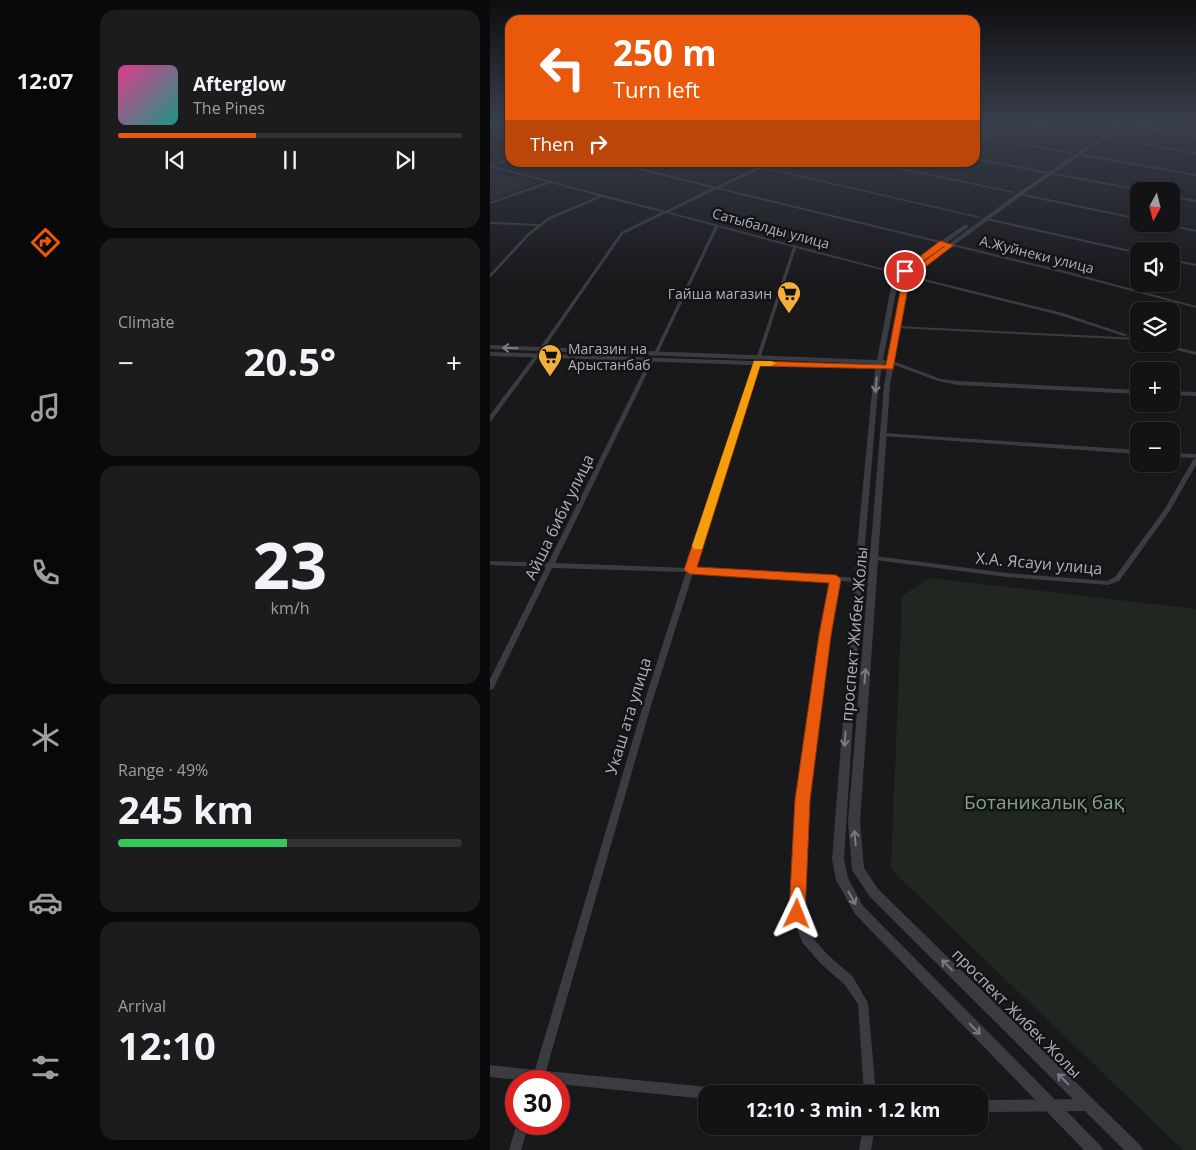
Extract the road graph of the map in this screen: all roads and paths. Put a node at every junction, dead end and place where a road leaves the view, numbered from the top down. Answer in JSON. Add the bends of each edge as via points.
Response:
{"nodes":[{"id":1,"x":523,"y":175,"type":"edge"},
{"id":2,"x":661,"y":175,"type":"edge"},
{"id":3,"x":745,"y":175,"type":"edge"},
{"id":4,"x":790,"y":175,"type":"edge"},
{"id":5,"x":928,"y":175,"type":"edge"},
{"id":6,"x":1044,"y":175,"type":"edge"},
{"id":7,"x":1056,"y":175,"type":"edge"},
{"id":8,"x":550,"y":182,"type":"junction"},
{"id":9,"x":716,"y":188,"type":"junction"},
{"id":10,"x":1130,"y":188,"type":"edge"},
{"id":11,"x":1017,"y":193,"type":"junction"},
{"id":12,"x":602,"y":196,"type":"junction"},
{"id":13,"x":1180,"y":198,"type":"edge"},
{"id":14,"x":1196,"y":201,"type":"edge"},
{"id":15,"x":490,"y":203,"type":"edge"},
{"id":16,"x":666,"y":212,"type":"junction"},
{"id":17,"x":1130,"y":217,"type":"edge"},
{"id":18,"x":983,"y":218,"type":"junction"},
{"id":19,"x":490,"y":223,"type":"edge"},
{"id":20,"x":541,"y":225,"type":"junction"},
{"id":21,"x":716,"y":226,"type":"junction"},
{"id":22,"x":1180,"y":228,"type":"edge"},
{"id":23,"x":1196,"y":231,"type":"edge"},
{"id":24,"x":947,"y":244,"type":"junction"},
{"id":25,"x":795,"y":246,"type":"junction"},
{"id":26,"x":1130,"y":250,"type":"edge"},
{"id":27,"x":1180,"y":262,"type":"edge"},
{"id":28,"x":1196,"y":265,"type":"edge"},
{"id":29,"x":905,"y":275,"type":"junction"},
{"id":30,"x":490,"y":277,"type":"edge"},
{"id":31,"x":1196,"y":306,"type":"edge"},
{"id":32,"x":897,"y":327,"type":"junction"},
{"id":33,"x":1130,"y":336,"type":"edge"},
{"id":34,"x":1130,"y":339,"type":"edge"},
{"id":35,"x":490,"y":347,"type":"edge"},
{"id":36,"x":541,"y":349,"type":"junction"},
{"id":37,"x":1180,"y":350,"type":"edge"},
{"id":38,"x":490,"y":354,"type":"edge"},
{"id":39,"x":1196,"y":354,"type":"edge"},
{"id":40,"x":536,"y":356,"type":"junction"},
{"id":41,"x":654,"y":356,"type":"junction"},
{"id":42,"x":758,"y":360,"type":"junction"},
{"id":43,"x":879,"y":364,"type":"junction"},
{"id":44,"x":890,"y":365,"type":"junction"},
{"id":45,"x":1130,"y":392,"type":"edge"},
{"id":46,"x":1180,"y":393,"type":"edge"},
{"id":47,"x":1196,"y":394,"type":"edge"},
{"id":48,"x":490,"y":419,"type":"edge"},
{"id":49,"x":884,"y":435,"type":"junction"},
{"id":50,"x":1130,"y":451,"type":"edge"},
{"id":51,"x":1180,"y":456,"type":"edge"},
{"id":52,"x":1196,"y":458,"type":"edge"},
{"id":53,"x":875,"y":558,"type":"junction"},
{"id":54,"x":490,"y":563,"type":"edge"},
{"id":55,"x":550,"y":566,"type":"junction"},
{"id":56,"x":690,"y":570,"type":"junction"},
{"id":57,"x":836,"y":579,"type":"junction"},
{"id":58,"x":858,"y":580,"type":"junction"},
{"id":59,"x":490,"y":687,"type":"edge"},
{"id":60,"x":541,"y":1070,"type":"edge"},
{"id":61,"x":490,"y":1071,"type":"edge"},
{"id":62,"x":505,"y":1074,"type":"edge"},
{"id":63,"x":570,"y":1082,"type":"edge"},
{"id":64,"x":869,"y":1085,"type":"edge"},
{"id":65,"x":698,"y":1092,"type":"edge"},
{"id":66,"x":1050,"y":1104,"type":"junction"},
{"id":67,"x":1089,"y":1105,"type":"junction"},
{"id":68,"x":988,"y":1106,"type":"edge"},
{"id":69,"x":520,"y":1135,"type":"edge"},
{"id":70,"x":868,"y":1135,"type":"edge"},
{"id":71,"x":515,"y":1150,"type":"edge"},
{"id":72,"x":865,"y":1150,"type":"edge"},
{"id":73,"x":1095,"y":1150,"type":"edge"},
{"id":74,"x":1135,"y":1150,"type":"edge"}],
"edges":[{"from":1,"to":8,"type":"street","name":"Сатыбалды улица"},
{"from":2,"to":9,"type":"street","name":"А.Жуйнеки улица"},
{"from":3,"to":9,"type":"street"},
{"from":4,"to":18,"type":"street"},
{"from":5,"to":11,"type":"street"},
{"from":6,"to":11,"type":"street"},
{"from":7,"to":10,"type":"street"},
{"from":8,"to":12,"type":"street","name":"Сатыбалды улица"},
{"from":8,"to":15,"type":"street"},
{"from":9,"to":16,"type":"street"},
{"from":9,"to":24,"type":"street","name":"А.Жуйнеки улица"},
{"from":11,"to":17,"type":"street"},
{"from":11,"to":18,"type":"street"},
{"from":12,"to":16,"type":"street","name":"Сатыбалды улица"},
{"from":12,"to":20,"type":"street"},
{"from":13,"to":14,"type":"street"},
{"from":16,"to":21,"type":"street","name":"Сатыбалды улица"},
{"from":16,"to":36,"type":"street","via":[[622,233]]},
{"from":18,"to":24,"type":"street"},
{"from":18,"to":26,"type":"street"},
{"from":19,"to":20,"type":"street"},
{"from":20,"to":30,"type":"street"},
{"from":21,"to":25,"type":"street","name":"Сатыбалды улица"},
{"from":21,"to":41,"type":"street","name":"Айша биби улица"},
{"from":22,"to":23,"type":"street"},
{"from":24,"to":29,"type":"street"},
{"from":24,"to":31,"type":"street","name":"А.Жуйнеки улица"},
{"from":25,"to":29,"type":"street","name":"Сатыбалды улица"},
{"from":25,"to":42,"type":"street","name":"Укаш ата улица"},
{"from":27,"to":28,"type":"street"},
{"from":29,"to":32,"type":"street","name":"проспект Жибек Жолы"},
{"from":29,"to":33,"type":"street","name":"Сатыбалды улица","via":[[1060,314]]},
{"from":29,"to":43,"type":"street","name":"проспект Жибек Жолы","via":[[894,287]]},
{"from":32,"to":34,"type":"street"},
{"from":32,"to":44,"type":"street","name":"проспект Жибек Жолы"},
{"from":36,"to":35,"type":"street","one_way":true},
{"from":36,"to":41,"type":"street"},
{"from":37,"to":39,"type":"street"},
{"from":38,"to":40,"type":"street"},
{"from":40,"to":41,"type":"street"},
{"from":40,"to":48,"type":"street"},
{"from":41,"to":42,"type":"street"},
{"from":41,"to":55,"type":"street","name":"Айша биби улица"},
{"from":42,"to":43,"type":"street"},
{"from":42,"to":56,"type":"street","name":"Укаш ата улица"},
{"from":43,"to":44,"type":"street"},
{"from":43,"to":58,"type":"street","name":"проспект Жибек Жолы","one_way":true},
{"from":44,"to":45,"type":"street","via":[[958,383]]},
{"from":44,"to":49,"type":"street","name":"проспект Жибек Жолы"},
{"from":46,"to":47,"type":"street"},
{"from":49,"to":50,"type":"street"},
{"from":49,"to":53,"type":"street","name":"проспект Жибек Жолы"},
{"from":51,"to":52,"type":"street"},
{"from":52,"to":53,"type":"street","name":"Х.А. Ясауи улица","via":[[1166,511],[1114,581],[1108,583],[1007,575]]},
{"from":67,"to":53,"type":"street","name":"проспект Жибек Жолы","one_way":true,"via":[[874,894],[858,870],[854,822]]},
{"from":54,"to":55,"type":"street"},
{"from":55,"to":56,"type":"street"},
{"from":55,"to":59,"type":"street","name":"Айша биби улица"},
{"from":56,"to":57,"type":"street"},
{"from":56,"to":60,"type":"street","name":"Укаш ата улица"},
{"from":57,"to":58,"type":"street"},
{"from":57,"to":64,"type":"street","via":[[802,800],[797,914],[806,938],[849,981],[864,1003]]},
{"from":58,"to":66,"type":"street","name":"проспект Жибек Жолы","one_way":true,"via":[[838,858],[842,880],[859,910],[884,937]]},
{"from":61,"to":62,"type":"street"},
{"from":63,"to":65,"type":"street"},
{"from":66,"to":67,"type":"street"},
{"from":66,"to":68,"type":"street"},
{"from":66,"to":73,"type":"street","name":"проспект Жибек Жолы"},
{"from":67,"to":74,"type":"street","name":"проспект Жибек Жолы"},
{"from":69,"to":71,"type":"street"},
{"from":70,"to":72,"type":"street"}]}
